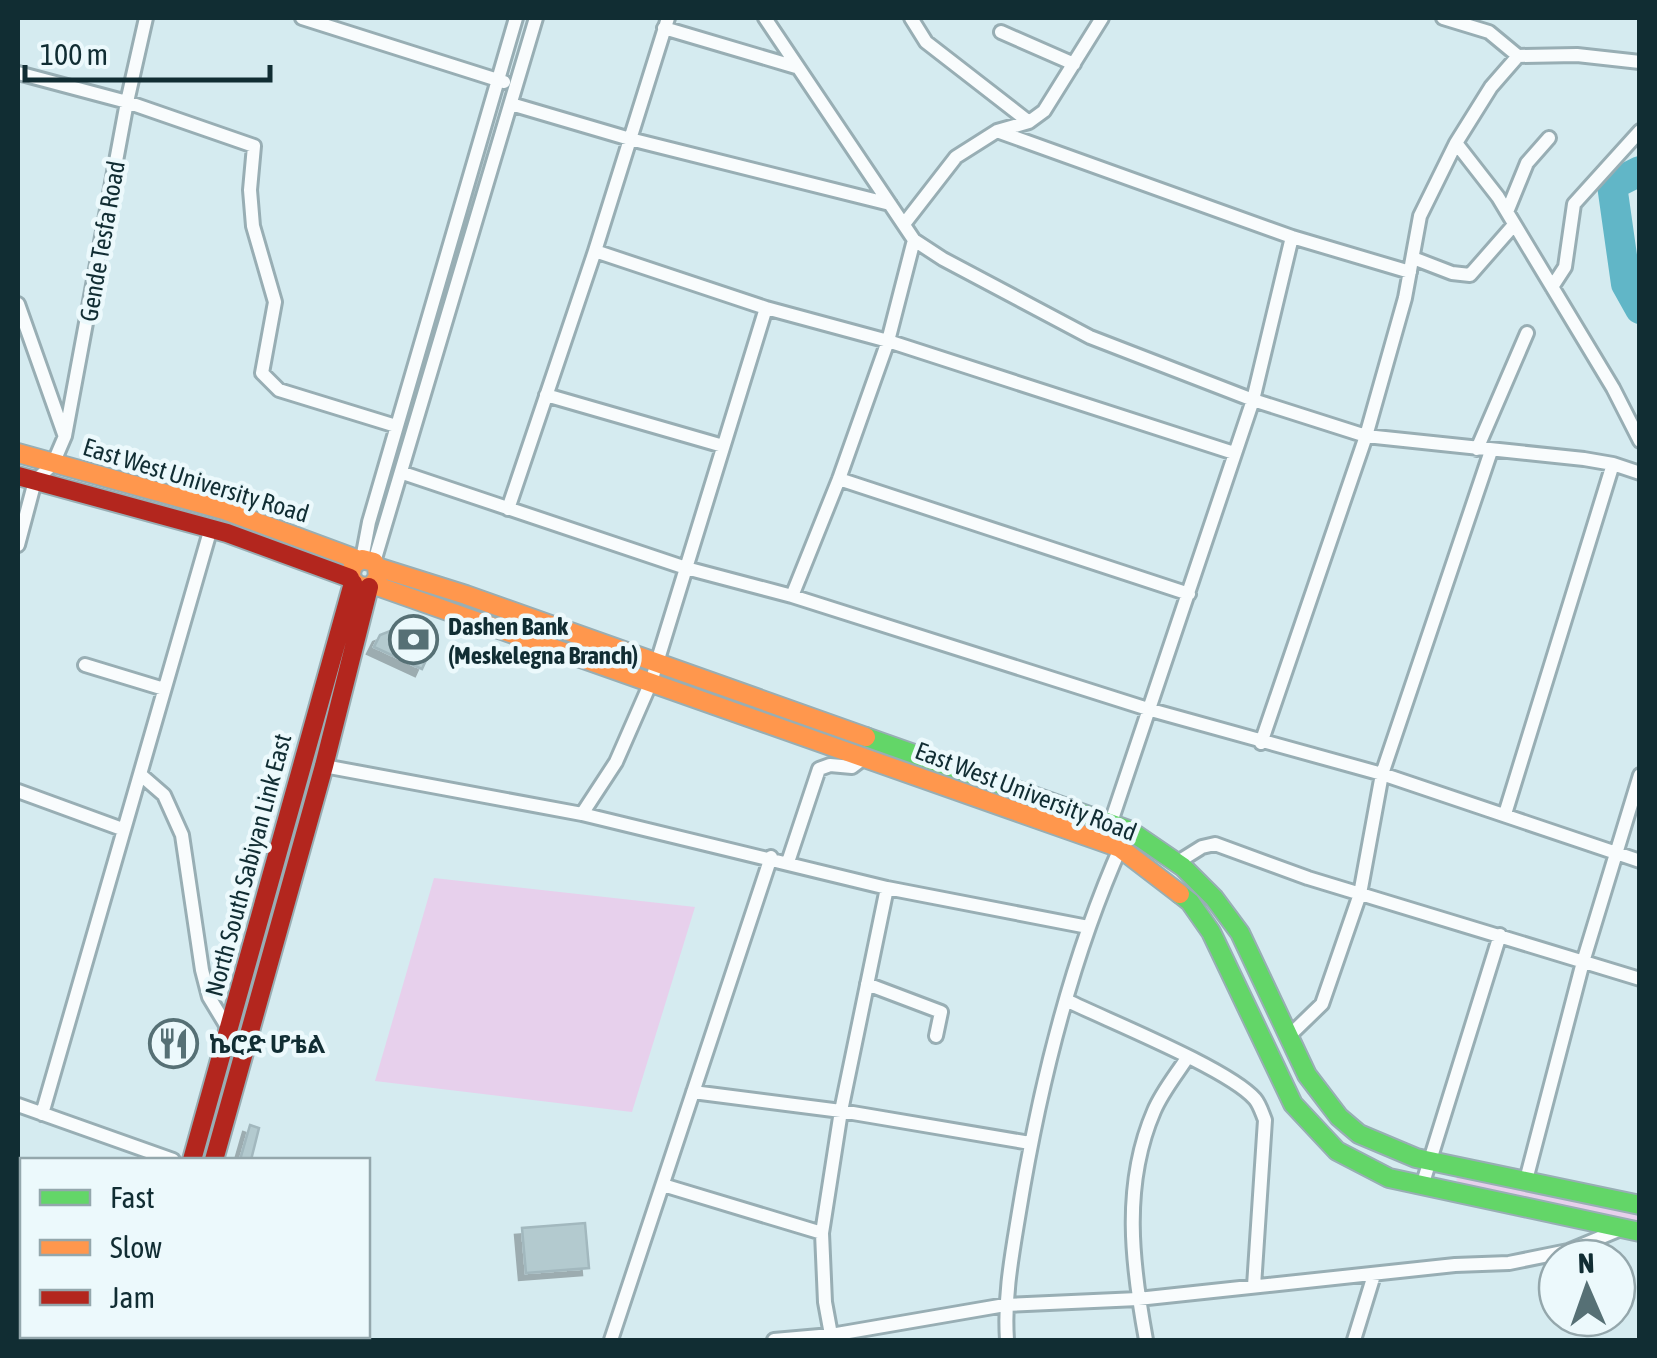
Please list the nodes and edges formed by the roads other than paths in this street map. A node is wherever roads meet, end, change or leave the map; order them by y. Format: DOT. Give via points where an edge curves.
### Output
graph roads {
  1 [pos="146,18"];
  2 [pos="302,18"];
  3 [pos="516,18"];
  4 [pos="536,18"];
  5 [pos="766,18"];
  6 [pos="911,18"];
  7 [pos="1102,18"];
  8 [pos="1443,18"];
  9 [pos="666,23"];
  10 [pos="1001,32"];
  11 [pos="1518,56"];
  12 [pos="1640,62"];
  13 [pos="1074,64"];
  14 [pos="796,67"];
  15 [pos="18,73"];
  16 [pos="499,80"];
  17 [pos="516,86"];
  18 [pos="127,102"];
  19 [pos="512,104"];
  20 [pos="1029,122"];
  21 [pos="997,132"];
  22 [pos="1640,132"];
  23 [pos="1548,138"];
  24 [pos="630,139"];
  25 [pos="1456,143"];
  26 [pos="890,204"];
  27 [pos="1506,212"];
  28 [pos="904,224"];
  29 [pos="1513,226"];
  30 [pos="1292,237"];
  31 [pos="914,240"];
  32 [pos="595,251"];
  33 [pos="1411,265"];
  34 [pos="1552,287"];
  35 [pos="18,304"];
  36 [pos="766,308"];
  37 [pos="1528,333"];
  38 [pos="888,341"];
  39 [pos="546,394"];
  40 [pos="1253,400"];
  41 [pos="396,426"];
  42 [pos="65,436"];
  43 [pos="1366,436"];
  44 [pos="1640,441"];
  45 [pos="724,446"];
  46 [pos="1484,450"];
  47 [pos="18,453"];
  48 [pos="1234,453"];
  49 [pos="54,464"];
  50 [pos="1613,464"];
  51 [pos="403,473"];
  52 [pos="1640,474"];
  53 [pos="26,479"];
  54 [pos="840,479"];
  55 [pos="508,510"];
  56 [pos="210,528"];
  57 [pos="18,544"];
  58 [pos="686,568"];
  59 [pos="365,573"];
  60 [pos="1189,594"];
  61 [pos="792,596"];
  62 [pos="658,662"];
  63 [pos="85,665"];
  64 [pos="651,682"];
  65 [pos="164,689"];
  66 [pos="1150,710"];
  67 [pos="1261,742"];
  68 [pos="864,758"];
  69 [pos="324,766"];
  70 [pos="1382,774"];
  71 [pos="141,775"];
  72 [pos="1640,775"];
  73 [pos="18,791"];
  74 [pos="582,814"];
  75 [pos="1505,814"];
  76 [pos="1120,826"];
  77 [pos="122,829"];
  78 [pos="1120,848"];
  79 [pos="1615,855"];
  80 [pos="770,857"];
  81 [pos="1640,861"];
  82 [pos="788,862"];
  83 [pos="1178,862"];
  84 [pos="888,888"];
  85 [pos="1360,894"];
  86 [pos="1088,927"];
  87 [pos="1500,935"];
  88 [pos="1583,962"];
  89 [pos="1640,979"];
  90 [pos="867,984"];
  91 [pos="1068,1002"];
  92 [pos="230,1031"];
  93 [pos="936,1036"];
  94 [pos="1290,1036"];
  95 [pos="1188,1058"];
  96 [pos="694,1092"];
  97 [pos="210,1101"];
  98 [pos="18,1105"];
  99 [pos="230,1107"];
  100 [pos="841,1111"];
  101 [pos="42,1114"];
  102 [pos="1030,1142"];
  103 [pos="167,1158"];
  104 [pos="193,1158"];
  105 [pos="215,1158"];
  106 [pos="1429,1161"];
  107 [pos="1526,1180"];
  108 [pos="662,1185"];
  109 [pos="1422,1186"];
  110 [pos="1638,1202"];
  111 [pos="1631,1230"];
  112 [pos="822,1232"];
  113 [pos="1374,1275"];
  114 [pos="1254,1286"];
  115 [pos="1138,1299"];
  116 [pos="1004,1305"];
  117 [pos="832,1338"];
  118 [pos="611,1340"];
  119 [pos="774,1340"];
  120 [pos="1007,1340"];
  121 [pos="1146,1340"];
  122 [pos="1354,1340"];
  1 -- 18 [label="street, Gende Tesfa Road"];
  2 -- 16 [label="street"];
  3 -- 16 [label="street, North South Sabiyan Link East"];
  4 -- 17 [label="street, North South Sabiyan Link East"];
  5 -- 14 [label="street"];
  6 -- 20 [label="street" via="926,42"];
  7 -- 13 [label="street"];
  8 -- 11 [label="street" via="1489,32"];
  9 -- 14 [label="street"];
  9 -- 24 [label="street"];
  10 -- 13 [label="street"];
  11 -- 12 [label="street"];
  11 -- 25 [label="street"];
  13 -- 20 [label="street" via="1044,111"];
  14 -- 26 [label="street"];
  15 -- 18 [label="street"];
  16 -- 17 [label="street"];
  16 -- 41 [label="street, North South Sabiyan Link East"];
  17 -- 19 [label="street, North South Sabiyan Link East"];
  18 -- 41 [label="street" via="254,146 253,226 275,302 262,362 266,379 279,390"];
  18 -- 42 [label="street, Gende Tesfa Road"];
  19 -- 24 [label="street"];
  19 -- 51 [label="street, North South Sabiyan Link East"];
  20 -- 21 [label="street"];
  21 -- 28 [label="street" via="956,157"];
  21 -- 30 [label="street"];
  22 -- 34 [label="street" via="1574,204 1565,266"];
  23 -- 27 [label="street" via="1528,163"];
  24 -- 26 [label="street"];
  24 -- 32 [label="street"];
  25 -- 27 [label="street"];
  25 -- 33 [label="street" via="1420,216"];
  26 -- 28 [label="street"];
  27 -- 29 [label="street"];
  28 -- 31 [label="street"];
  29 -- 33 [label="street" via="1470,275"];
  29 -- 34 [label="street"];
  30 -- 33 [label="street"];
  30 -- 40 [label="street"];
  31 -- 38 [label="street"];
  31 -- 40 [label="street" via="1090,337"];
  32 -- 36 [label="street"];
  32 -- 39 [label="street"];
  33 -- 43 [label="street"];
  34 -- 44 [label="street"];
  35 -- 42 [label="street"];
  36 -- 38 [label="street"];
  36 -- 45 [label="street"];
  37 -- 46 [label="street"];
  38 -- 48 [label="street"];
  38 -- 54 [label="street"];
  39 -- 45 [label="street"];
  39 -- 55 [label="street"];
  40 -- 43 [label="street"];
  40 -- 48 [label="street"];
  41 -- 59 [label="street, North South Sabiyan Link East" via="368,522"];
  42 -- 49 [label="street, Gende Tesfa Road"];
  43 -- 46 [label="street"];
  43 -- 67 [label="street"];
  45 -- 58 [label="street"];
  46 -- 50 [label="street"];
  46 -- 70 [label="street"];
  47 -- 49 [label="main road, East West University Road"];
  48 -- 60 [label="street"];
  49 -- 53 [label="street"];
  49 -- 59 [label="main road, East West University Road" via="224,510"];
  50 -- 52 [label="street"];
  50 -- 75 [label="street"];
  51 -- 55 [label="street"];
  51 -- 59 [label="street, North South Sabiyan Link East"];
  53 -- 56 [label="main road, East West University Road"];
  53 -- 57 [label="street"];
  54 -- 60 [label="street"];
  54 -- 61 [label="street"];
  55 -- 58 [label="street"];
  56 -- 59 [label="main road, East West University Road"];
  56 -- 65 [label="street"];
  58 -- 61 [label="street"];
  58 -- 62 [label="street"];
  59 -- 62 [label="main road, East West University Road" via="466,595"];
  59 -- 64 [label="main road, East West University Road"];
  59 -- 69 [label="main road, North South Sabiyan Link East"];
  59 -- 92 [label="main road, North South Sabiyan Link East" via="317,704"];
  60 -- 66 [label="street"];
  61 -- 66 [label="street"];
  62 -- 64 [label="street"];
  62 -- 76 [label="main road, East West University Road"];
  63 -- 65 [label="street"];
  64 -- 68 [label="main road, East West University Road"];
  64 -- 74 [label="street" via="616,762"];
  65 -- 71 [label="street"];
  66 -- 67 [label="street"];
  66 -- 76 [label="street"];
  67 -- 70 [label="street"];
  68 -- 78 [label="main road, East West University Road"];
  68 -- 82 [label="street" via="852,767 819,769"];
  69 -- 74 [label="street"];
  69 -- 99 [label="main road, North South Sabiyan Link East"];
  70 -- 75 [label="street"];
  70 -- 85 [label="street"];
  71 -- 77 [label="street"];
  71 -- 92 [label="street" via="164,795 182,835 202,970 209,998"];
  72 -- 79 [label="street"];
  73 -- 77 [label="street"];
  74 -- 80 [label="street"];
  75 -- 79 [label="street"];
  76 -- 78 [label="street"];
  76 -- 83 [label="main road, East West University Road"];
  77 -- 101 [label="street"];
  78 -- 86 [label="street"];
  78 -- 109 [label="main road, East West University Road" via="1190,902 1211,932 1292,1104 1315,1130 1356,1163"];
  79 -- 81 [label="street"];
  79 -- 88 [label="street"];
  80 -- 82 [label="street"];
  80 -- 96 [label="street"];
  82 -- 84 [label="street"];
  83 -- 85 [label="street" via="1215,844"];
  83 -- 94 [label="main road, East West University Road" via="1222,906"];
  84 -- 86 [label="street"];
  84 -- 90 [label="street"];
  85 -- 87 [label="street"];
  85 -- 94 [label="street" via="1322,1004"];
  86 -- 91 [label="street"];
  87 -- 88 [label="street"];
  87 -- 106 [label="street"];
  88 -- 89 [label="street"];
  88 -- 107 [label="street"];
  90 -- 93 [label="street" via="941,1012"];
  90 -- 100 [label="street"];
  91 -- 95 [label="street"];
  91 -- 102 [label="street"];
  92 -- 97 [label="main road, North South Sabiyan Link East"];
  94 -- 106 [label="main road, East West University Road" via="1320,1096 1339,1118 1391,1150"];
  95 -- 114 [label="street" via="1256,1099 1265,1120"];
  95 -- 115 [label="street" via="1155,1108 1144,1140 1130,1228"];
  96 -- 100 [label="street"];
  96 -- 108 [label="street"];
  97 -- 99 [label="main road"];
  97 -- 104 [label="main road, North South Sabiyan Link East"];
  98 -- 101 [label="street"];
  99 -- 105 [label="main road, North South Sabiyan Link East"];
  100 -- 102 [label="street"];
  100 -- 112 [label="street"];
  101 -- 103 [label="street"];
  102 -- 116 [label="street"];
  106 -- 107 [label="main road, East West University Road"];
  106 -- 109 [label="street"];
  107 -- 110 [label="main road, East West University Road"];
  108 -- 112 [label="street"];
  108 -- 118 [label="street"];
  109 -- 111 [label="main road, East West University Road"];
  111 -- 113 [label="street" via="1537,1259"];
  112 -- 117 [label="street"];
  113 -- 114 [label="street"];
  113 -- 122 [label="street"];
  114 -- 115 [label="street"];
  115 -- 116 [label="street"];
  115 -- 121 [label="street"];
  116 -- 117 [label="street"];
  116 -- 120 [label="street"];
  117 -- 119 [label="street"];
}
